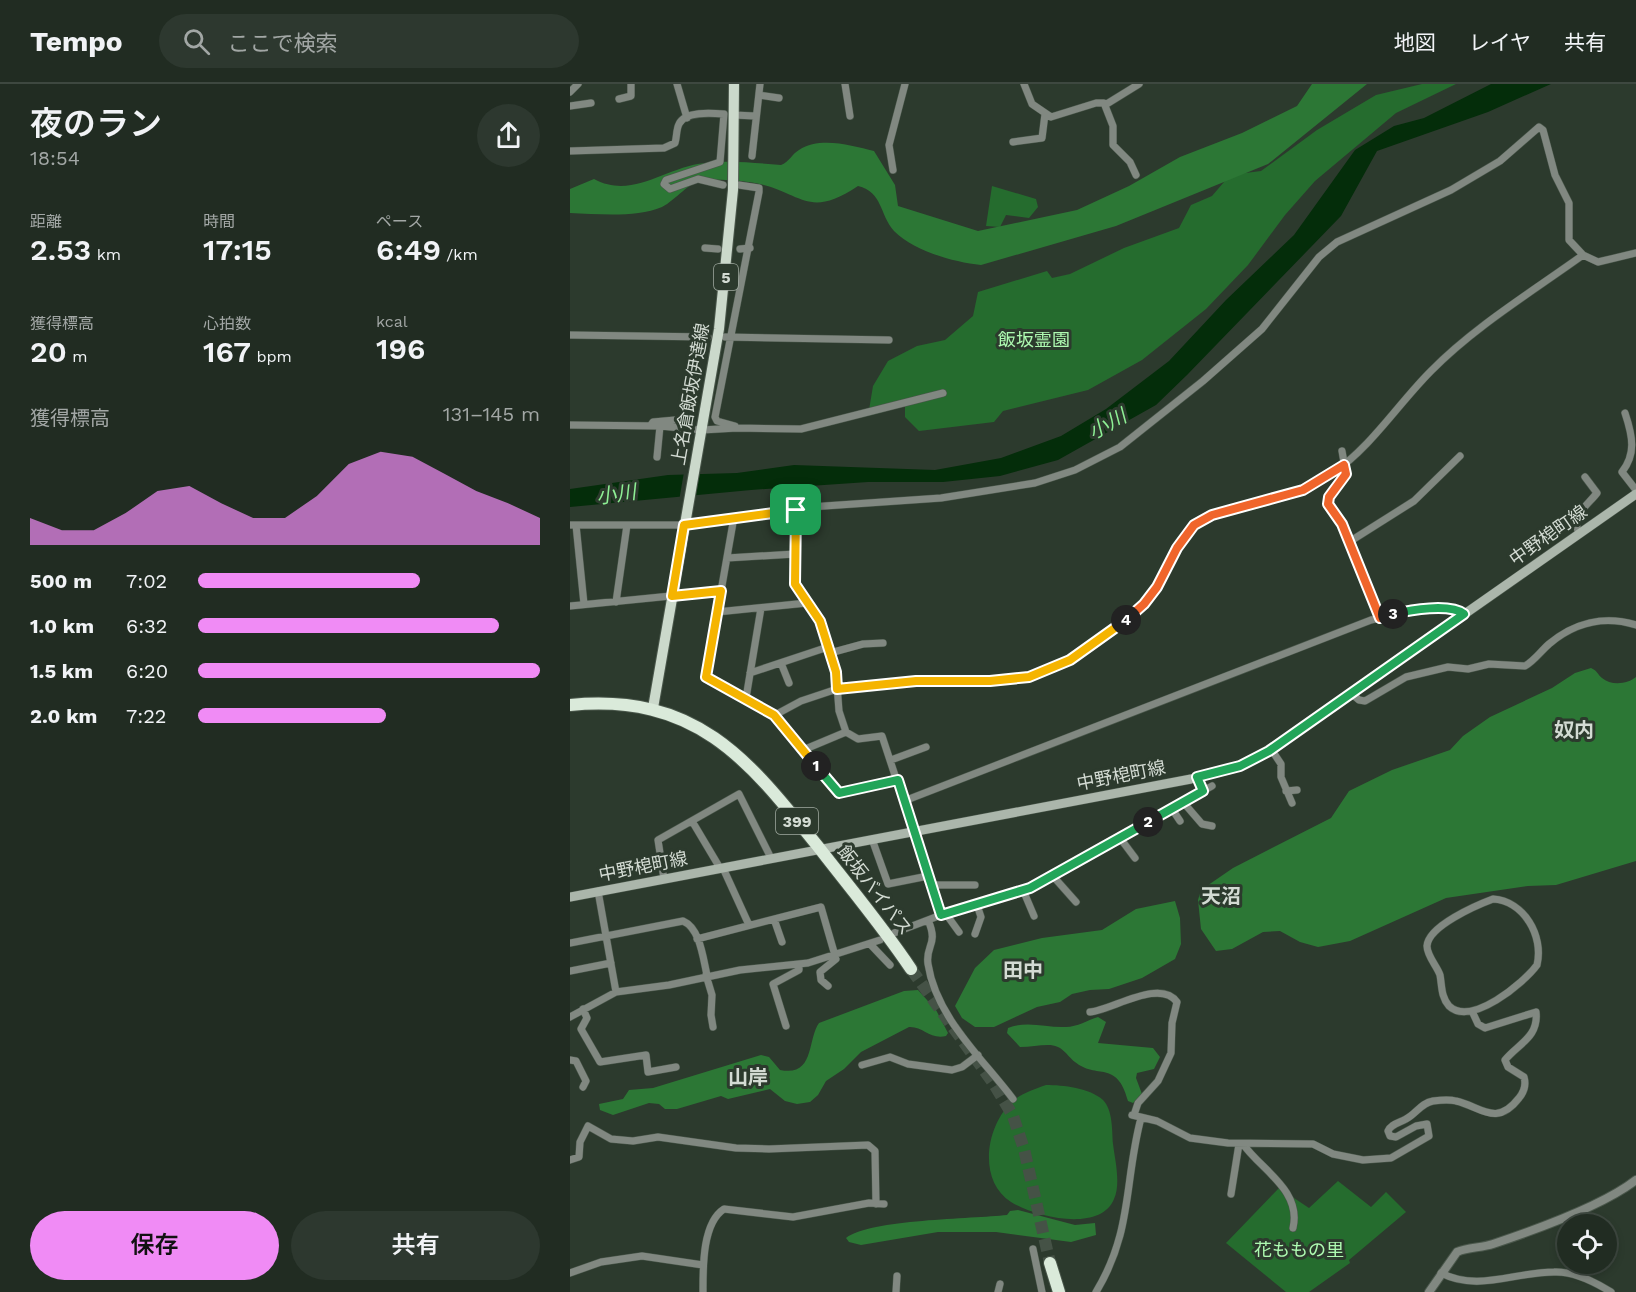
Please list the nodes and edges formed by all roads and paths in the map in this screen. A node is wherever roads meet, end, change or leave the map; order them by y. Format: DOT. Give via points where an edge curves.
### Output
graph roads {
  1 [pos="578,84"];
  2 [pos="631,84"];
  3 [pos="677,84"];
  4 [pos="734,84"];
  5 [pos="760,84"];
  6 [pos="845,84"];
  7 [pos="905,84"];
  8 [pos="1024,84"];
  9 [pos="1139,84"];
  10 [pos="570,92"];
  11 [pos="759,95"];
  12 [pos="779,98"];
  13 [pos="619,99"];
  14 [pos="591,103"];
  15 [pos="1105,105"];
  16 [pos="570,106"];
  17 [pos="1045,114"];
  18 [pos="734,115"];
  19 [pos="754,116"];
  20 [pos="850,116"];
  21 [pos="687,118"];
  22 [pos="1013,142"];
  23 [pos="570,151"];
  24 [pos="752,156"];
  25 [pos="893,170"];
  26 [pos="1136,175"];
  27 [pos="723,184"];
  28 [pos="739,185"];
  29 [pos="705,248"];
  30 [pos="750,248"];
  31 [pos="718,249"];
  32 [pos="740,249"];
  33 [pos="1636,253"];
  34 [pos="1583,255"];
  35 [pos="570,334"];
  36 [pos="728,337"];
  37 [pos="889,340"];
  38 [pos="943,393"];
  39 [pos="1625,413"];
  40 [pos="570,425"];
  41 [pos="651,426"];
  42 [pos="660,426"];
  43 [pos="737,428"];
  44 [pos="702,430"];
  45 [pos="1342,451"];
  46 [pos="1460,456"];
  47 [pos="657,457"];
  48 [pos="1344,465"];
  49 [pos="1585,477"];
  50 [pos="1636,495"];
  51 [pos="796,510"];
  52 [pos="734,517"];
  53 [pos="685,522"];
  54 [pos="573,525"];
  55 [pos="627,525"];
  56 [pos="1579,533"];
  57 [pos="1349,542"];
  58 [pos="795,554"];
  59 [pos="726,558"];
  60 [pos="721,591"];
  61 [pos="672,596"];
  62 [pos="616,602"];
  63 [pos="807,603"];
  64 [pos="584,604"];
  65 [pos="570,606"];
  66 [pos="761,608"];
  67 [pos="717,612"];
  68 [pos="1464,614"];
  69 [pos="1380,618"];
  70 [pos="1636,625"];
  71 [pos="883,643"];
  72 [pos="829,650"];
  73 [pos="781,663"];
  74 [pos="750,673"];
  75 [pos="789,683"];
  76 [pos="837,689"];
  77 [pos="1351,693"];
  78 [pos="746,698"];
  79 [pos="570,705"];
  80 [pos="653,708"];
  81 [pos="774,715"];
  82 [pos="846,732"];
  83 [pos="926,747"];
  84 [pos="1271,749"];
  85 [pos="803,750"];
  86 [pos="891,760"];
  87 [pos="1197,777"];
  88 [pos="898,780"];
  89 [pos="1212,786"];
  90 [pos="1297,790"];
  91 [pos="1203,791"];
  92 [pos="1286,791"];
  93 [pos="904,801"];
  94 [pos="1183,802"];
  95 [pos="1292,803"];
  96 [pos="1172,809"];
  97 [pos="692,821"];
  98 [pos="1180,821"];
  99 [pos="1212,826"];
  100 [pos="914,831"];
  101 [pos="1120,838"];
  102 [pos="872,839"];
  103 [pos="820,849"];
  104 [pos="771,858"];
  105 [pos="1135,858"];
  106 [pos="721,868"];
  107 [pos="1052,875"];
  108 [pos="928,876"];
  109 [pos="664,879"];
  110 [pos="931,885"];
  111 [pos="975,885"];
  112 [pos="1023,890"];
  113 [pos="598,891"];
  114 [pos="570,897"];
  115 [pos="1076,902"];
  116 [pos="977,905"];
  117 [pos="943,914"];
  118 [pos="1034,916"];
  119 [pos="774,919"];
  120 [pos="928,920"];
  121 [pos="749,925"];
  122 [pos="959,932"];
  123 [pos="894,933"];
  124 [pos="975,934"];
  125 [pos="606,936"];
  126 [pos="697,939"];
  127 [pos="880,940"];
  128 [pos="782,942"];
  129 [pos="570,943"];
  130 [pos="870,944"];
  131 [pos="836,955"];
  132 [pos="611,963"];
  133 [pos="799,964"];
  134 [pos="890,965"];
  135 [pos="911,969"];
  136 [pos="570,971"];
  137 [pos="706,975"];
  138 [pos="828,986"];
  139 [pos="616,992"];
  140 [pos="583,1010"];
  141 [pos="1472,1011"];
  142 [pos="1090,1012"];
  143 [pos="570,1017"];
  144 [pos="786,1026"];
  145 [pos="713,1027"];
  146 [pos="978,1055"];
  147 [pos="570,1060"];
  148 [pos="862,1065"];
  149 [pos="676,1067"];
  150 [pos="583,1087"];
  151 [pos="1014,1099"];
  152 [pos="1136,1116"];
  153 [pos="1241,1144"];
  154 [pos="570,1160"];
  155 [pos="1636,1180"];
  156 [pos="1231,1194"];
  157 [pos="1293,1228"];
  158 [pos="1033,1249"];
  159 [pos="1050,1263"];
  160 [pos="703,1265"];
  161 [pos="1441,1273"];
  162 [pos="570,1274"];
  163 [pos="897,1276"];
  164 [pos="1000,1284"];
  165 [pos="703,1292"];
  166 [pos="896,1292"];
  167 [pos="998,1292"];
  168 [pos="1042,1292"];
  169 [pos="1059,1292"];
  170 [pos="1096,1292"];
  171 [pos="1429,1292"];
  172 [pos="1611,1292"];
  1 -- 10 [label="street"];
  2 -- 13 [label="street" via="631,96"];
  3 -- 21 [label="street"];
  4 -- 18 [label="main road, 上名倉飯坂伊達線 / 5"];
  5 -- 11 [label="street"];
  6 -- 20 [label="street"];
  7 -- 25 [label="street" via="889,145"];
  8 -- 17 [label="street" via="1032,104"];
  9 -- 15 [label="street"];
  11 -- 12 [label="street"];
  11 -- 19 [label="street"];
  14 -- 16 [label="street"];
  15 -- 17 [label="street" via="1096,103 1056,117"];
  15 -- 26 [label="street" via="1113,126 1113,145 1130,162"];
  17 -- 22 [label="street" via="1042,138"];
  18 -- 19 [label="street"];
  18 -- 44 [label="main road, 上名倉飯坂伊達線 / 5" via="726,278"];
  19 -- 24 [label="street"];
  21 -- 23 [label="street" via="679,123 676,141 671,146"];
  21 -- 27 [label="street" via="696,114 724,114 720,162 666,180 665,186 670,189 698,179"];
  28 -- 30 [label="street" via="759,188"];
  29 -- 31 [label="street"];
  30 -- 32 [label="street"];
  30 -- 36 [label="street"];
  33 -- 34 [label="street" via="1603,262"];
  34 -- 48 [label="street" via="1452,352"];
  34 -- 51 [label="street" via="1568,238 1568,199 1555,175 1543,130 1536,128 1500,161 1450,190 1337,242 1320,257 1262,329 1163,415 1099,459 1056,478 999,490"];
  35 -- 41 [label="street" via="704,336 686,418 653,422"];
  36 -- 37 [label="street"];
  36 -- 43 [label="street" via="715,417"];
  38 -- 43 [label="street" via="806,429"];
  39 -- 50 [label="street" via="1635,443 1635,458 1623,472"];
  40 -- 41 [label="street"];
  41 -- 42 [label="street"];
  42 -- 44 [label="street"];
  42 -- 47 [label="street"];
  43 -- 44 [label="street"];
  44 -- 53 [label="main road, 上名倉飯坂伊達線 / 5"];
  45 -- 48 [label="street"];
  46 -- 57 [label="street" via="1414,501"];
  48 -- 57 [label="street" via="1346,474 1328,501"];
  48 -- 76 [label="street" via="1303,490 1212,515 1194,525 1144,604 1084,651 1053,669 1011,680 916,681"];
  49 -- 56 [label="street" via="1597,492 1576,519"];
  50 -- 56 [label="main road, 中野梍町線"];
  51 -- 52 [label="street"];
  51 -- 58 [label="street"];
  52 -- 53 [label="street"];
  52 -- 59 [label="street"];
  53 -- 55 [label="street"];
  53 -- 61 [label="main road, 上名倉飯坂伊達線 / 5"];
  54 -- 55 [label="street"];
  54 -- 64 [label="street"];
  55 -- 62 [label="street"];
  56 -- 68 [label="main road, 中野梍町線"];
  57 -- 69 [label="street"];
  58 -- 59 [label="street"];
  58 -- 63 [label="street" via="795,584"];
  59 -- 60 [label="street"];
  60 -- 61 [label="street"];
  60 -- 67 [label="street"];
  61 -- 62 [label="street"];
  61 -- 80 [label="main road, 上名倉飯坂伊達線 / 5"];
  62 -- 64 [label="street"];
  63 -- 66 [label="street"];
  63 -- 72 [label="street" via="820,621"];
  64 -- 65 [label="street"];
  66 -- 67 [label="street"];
  66 -- 74 [label="street"];
  67 -- 78 [label="street" via="706,677"];
  68 -- 69 [label="street" via="1455,609 1413,610"];
  68 -- 77 [label="main road, 中野梍町線"];
  69 -- 93 [label="street"];
  70 -- 77 [label="street" via="1595,621 1575,627 1525,666 1448,667 1406,677 1365,701"];
  71 -- 72 [label="street"];
  72 -- 73 [label="street"];
  72 -- 76 [label="street"];
  73 -- 74 [label="street"];
  73 -- 75 [label="street"];
  74 -- 78 [label="street"];
  76 -- 81 [label="street"];
  76 -- 82 [label="street" via="838,711"];
  77 -- 84 [label="main road, 中野梍町線"];
  78 -- 81 [label="street"];
  79 -- 80 [label="highway, 飯坂バイパス / 399"];
  80 -- 103 [label="highway, 飯坂バイパス / 399" via="701,729 736,754"];
  81 -- 85 [label="street"];
  82 -- 85 [label="street"];
  82 -- 86 [label="street" via="866,740 882,736"];
  83 -- 86 [label="street"];
  84 -- 87 [label="main road, 中野梍町線" via="1240,766"];
  84 -- 92 [label="street" via="1281,764"];
  85 -- 88 [label="street" via="839,793"];
  86 -- 88 [label="street"];
  87 -- 91 [label="street"];
  87 -- 100 [label="main road, 中野梍町線"];
  88 -- 93 [label="street"];
  89 -- 91 [label="street"];
  90 -- 92 [label="street"];
  91 -- 94 [label="street"];
  92 -- 95 [label="street"];
  93 -- 100 [label="street"];
  94 -- 96 [label="street"];
  94 -- 99 [label="street" via="1202,824"];
  96 -- 98 [label="street"];
  96 -- 101 [label="street"];
  97 -- 104 [label="street" via="739,794"];
  97 -- 106 [label="street"];
  97 -- 109 [label="street" via="658,840"];
  100 -- 102 [label="main road, 中野梍町線"];
  100 -- 108 [label="street"];
  101 -- 105 [label="street"];
  101 -- 107 [label="street"];
  102 -- 103 [label="main road, 中野梍町線"];
  102 -- 108 [label="street" via="888,884"];
  103 -- 104 [label="main road, 中野梍町線"];
  103 -- 135 [label="highway, 飯坂バイパス / 399" via="889,935"];
  104 -- 106 [label="main road, 中野梍町線"];
  106 -- 109 [label="main road, 中野梍町線"];
  106 -- 121 [label="street"];
  107 -- 112 [label="street"];
  107 -- 115 [label="street"];
  108 -- 110 [label="street"];
  109 -- 113 [label="main road, 中野梍町線"];
  110 -- 111 [label="street"];
  110 -- 117 [label="street"];
  112 -- 116 [label="street"];
  112 -- 118 [label="street"];
  113 -- 114 [label="main road, 中野梍町線"];
  113 -- 125 [label="street"];
  116 -- 117 [label="street"];
  116 -- 124 [label="street" via="981,919"];
  117 -- 120 [label="street"];
  117 -- 122 [label="street"];
  119 -- 121 [label="street"];
  119 -- 128 [label="street"];
  119 -- 131 [label="street" via="821,907"];
  120 -- 123 [label="street"];
  120 -- 146 [label="street" via="934,939 927,963 943,1009"];
  121 -- 126 [label="street"];
  125 -- 126 [label="street" via="682,921 691,925"];
  125 -- 129 [label="street"];
  125 -- 132 [label="street"];
  126 -- 137 [label="street"];
  127 -- 130 [label="street"];
  130 -- 131 [label="street"];
  130 -- 134 [label="street"];
  131 -- 133 [label="street"];
  131 -- 138 [label="street" via="836,961 819,975"];
  132 -- 136 [label="street"];
  132 -- 139 [label="street"];
  133 -- 137 [label="street"];
  133 -- 144 [label="street" via="799,970 773,984"];
  137 -- 139 [label="street"];
  137 -- 145 [label="street" via="712,995"];
  139 -- 140 [label="street"];
  140 -- 143 [label="street"];
  140 -- 149 [label="street" via="587,1018 581,1029 600,1062 646,1055 648,1072"];
  141 -- 141 [label="street" via="1454,1009 1446,1002 1427,943 1448,921 1488,901 1500,900 1531,923 1539,961 1502,998"];
  141 -- 153 [label="street" via="1478,1024 1485,1028 1537,1014 1530,1037 1505,1060 1526,1080 1519,1098 1507,1109 1482,1113 1455,1100 1425,1103 1388,1131 1396,1137 1427,1124 1428,1136 1391,1158 1346,1157 1313,1144"];
  142 -- 152 [label="street" via="1149,994 1177,1002 1171,1053 1158,1081 1141,1099"];
  146 -- 148 [label="street" via="952,1070 908,1064 890,1057"];
  146 -- 151 [label="street"];
  147 -- 150 [label="street" via="576,1061 583,1071"];
  152 -- 153 [label="street" via="1157,1121 1190,1138"];
  152 -- 170 [label="street" via="1124,1227 1113,1263"];
  153 -- 156 [label="street"];
  153 -- 157 [label="street" via="1282,1186 1292,1209"];
  154 -- 160 [label="street" via="579,1157 580,1142 588,1126 611,1139 633,1141 658,1137 769,1149 868,1145 875,1151 880,1204 793,1217 724,1209 712,1224"];
  155 -- 161 [label="street" via="1610,1197 1514,1236 1456,1252"];
  158 -- 168 [label="street"];
  159 -- 169 [label="highway"];
  160 -- 162 [label="street" via="642,1256 601,1262"];
  160 -- 165 [label="street"];
  161 -- 171 [label="street"];
  161 -- 172 [label="street" via="1466,1283 1498,1282 1555,1271"];
  163 -- 166 [label="street"];
  164 -- 167 [label="street"];
}
